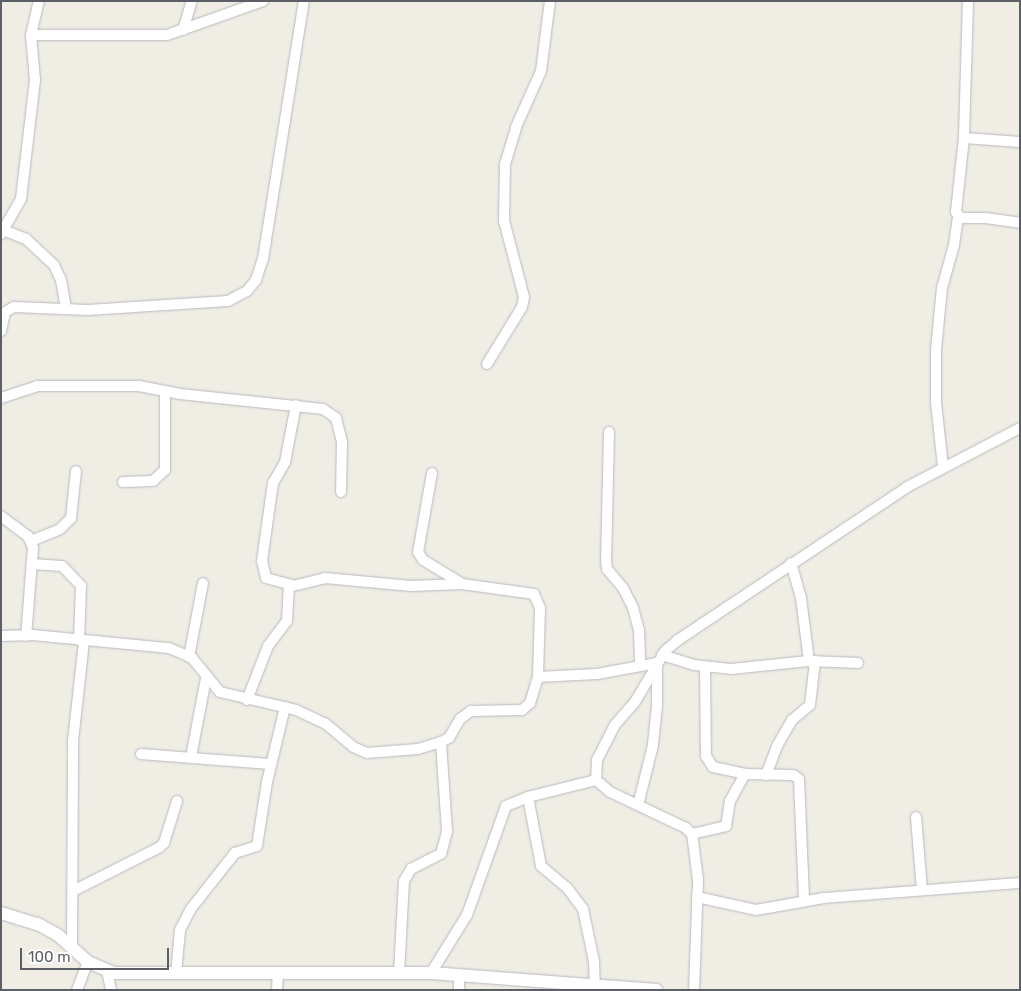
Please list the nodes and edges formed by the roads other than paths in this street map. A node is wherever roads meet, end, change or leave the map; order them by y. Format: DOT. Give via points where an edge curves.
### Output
graph roads {
  1 [pos="40,1"];
  2 [pos="192,1"];
  3 [pos="263,1"];
  4 [pos="304,1"];
  5 [pos="550,1"];
  6 [pos="968,1"];
  7 [pos="183,30"];
  8 [pos="31,35"];
  9 [pos="964,138"];
  10 [pos="1020,142"];
  11 [pos="958,216"];
  12 [pos="1020,223"];
  13 [pos="2,232"];
  14 [pos="66,309"];
  15 [pos="2,325"];
  16 [pos="487,364"];
  17 [pos="165,391"];
  18 [pos="1,398"];
  19 [pos="296,405"];
  20 [pos="1020,428"];
  21 [pos="609,432"];
  22 [pos="943,467"];
  23 [pos="76,471"];
  24 [pos="432,473"];
  25 [pos="123,482"];
  26 [pos="340,492"];
  27 [pos="1,516"];
  28 [pos="31,541"];
  29 [pos="791,563"];
  30 [pos="32,564"];
  31 [pos="203,583"];
  32 [pos="462,584"];
  33 [pos="292,585"];
  34 [pos="1,636"];
  35 [pos="26,636"];
  36 [pos="82,641"];
  37 [pos="189,657"];
  38 [pos="659,659"];
  39 [pos="812,661"];
  40 [pos="858,663"];
  41 [pos="640,666"];
  42 [pos="705,667"];
  43 [pos="206,678"];
  44 [pos="538,678"];
  45 [pos="247,700"];
  46 [pos="285,707"];
  47 [pos="441,742"];
  48 [pos="141,754"];
  49 [pos="191,757"];
  50 [pos="270,764"];
  51 [pos="744,774"];
  52 [pos="766,775"];
  53 [pos="596,780"];
  54 [pos="528,797"];
  55 [pos="176,801"];
  56 [pos="638,805"];
  57 [pos="916,817"];
  58 [pos="692,834"];
  59 [pos="1020,883"];
  60 [pos="922,890"];
  61 [pos="73,891"];
  62 [pos="697,897"];
  63 [pos="804,900"];
  64 [pos="1,914"];
  65 [pos="72,948"];
  66 [pos="88,962"];
  67 [pos="107,970"];
  68 [pos="278,973"];
  69 [pos="399,973"];
  70 [pos="431,973"];
  71 [pos="176,974"];
  72 [pos="459,975"];
  73 [pos="595,985"];
  74 [pos="638,989"];
  75 [pos="77,990"];
  76 [pos="111,990"];
  77 [pos="277,990"];
  78 [pos="459,990"];
  79 [pos="656,990"];
  80 [pos="694,990"];
  1 -- 8 [label="street"];
  2 -- 7 [label="street"];
  3 -- 7 [label="street"];
  4 -- 14 [label="street" via="263,258 256,280 240,297 228,301"];
  5 -- 16 [label="street" via="541,71 516,127 505,164 504,221 524,297 522,307"];
  6 -- 9 [label="street"];
  7 -- 8 [label="street" via="153,36"];
  8 -- 13 [label="street" via="35,80 21,199"];
  9 -- 10 [label="street"];
  9 -- 11 [label="street"];
  11 -- 12 [label="street"];
  11 -- 22 [label="street" via="942,288 936,350 936,403"];
  13 -- 14 [label="street" via="26,239 54,265 61,280"];
  14 -- 15 [label="street" via="14,307 5,312"];
  17 -- 18 [label="street" via="139,386 50,385 27,388"];
  17 -- 19 [label="street"];
  17 -- 25 [label="street" via="165,470 153,481"];
  19 -- 26 [label="street" via="323,409 336,418 343,452"];
  19 -- 33 [label="street" via="285,462 273,483 262,561 266,578"];
  20 -- 22 [label="street"];
  21 -- 41 [label="street" via="606,561 633,608 639,630"];
  22 -- 29 [label="street"];
  23 -- 28 [label="street" via="71,518 60,529"];
  24 -- 32 [label="street" via="418,552 423,560"];
  27 -- 28 [label="street"];
  28 -- 30 [label="street"];
  29 -- 38 [label="street" via="678,640"];
  29 -- 39 [label="street" via="802,598"];
  30 -- 35 [label="street"];
  30 -- 36 [label="street" via="62,566 81,586"];
  31 -- 37 [label="street"];
  32 -- 33 [label="street" via="412,586 329,578"];
  32 -- 44 [label="street" via="530,592 537,597 540,608"];
  33 -- 45 [label="street" via="287,621 268,646"];
  34 -- 35 [label="street"];
  35 -- 36 [label="street"];
  36 -- 37 [label="street" via="160,646"];
  36 -- 61 [label="street" via="73,741"];
  37 -- 43 [label="street"];
  38 -- 41 [label="street"];
  38 -- 42 [label="street"];
  38 -- 53 [label="street" via="635,702 606,739 597,760"];
  38 -- 56 [label="street" via="653,746"];
  39 -- 40 [label="street"];
  39 -- 42 [label="street" via="740,669"];
  39 -- 52 [label="street" via="810,706 792,720 776,746"];
  41 -- 44 [label="street" via="597,674"];
  42 -- 51 [label="street" via="708,761 713,767"];
  43 -- 45 [label="street" via="220,692"];
  43 -- 49 [label="street"];
  44 -- 47 [label="street" via="527,707 471,711 460,719 449,738"];
  45 -- 46 [label="street"];
  46 -- 47 [label="street" via="326,724 353,748 367,753 418,749"];
  46 -- 50 [label="street"];
  47 -- 69 [label="street" via="447,831 441,854 411,869 404,881"];
  48 -- 49 [label="street"];
  49 -- 50 [label="street"];
  50 -- 71 [label="street" via="257,846 235,853 190,910 180,930"];
  51 -- 52 [label="street"];
  51 -- 58 [label="street" via="730,801 726,826"];
  52 -- 63 [label="street" via="793,775 799,779"];
  53 -- 54 [label="street"];
  53 -- 56 [label="street" via="610,792"];
  54 -- 70 [label="street" via="506,806 467,915"];
  54 -- 73 [label="street" via="541,866 568,889 583,908 594,960"];
  55 -- 61 [label="street" via="167,835 160,847"];
  56 -- 58 [label="street"];
  57 -- 60 [label="street"];
  58 -- 62 [label="street"];
  59 -- 60 [label="street"];
  60 -- 63 [label="street"];
  61 -- 65 [label="street"];
  62 -- 63 [label="street" via="756,910"];
  62 -- 80 [label="street"];
  64 -- 65 [label="street" via="38,924"];
  65 -- 66 [label="street"];
  66 -- 67 [label="street"];
  66 -- 75 [label="street"];
  67 -- 71 [label="street" via="134,975"];
  67 -- 76 [label="street"];
  68 -- 69 [label="street"];
  68 -- 71 [label="street"];
  68 -- 77 [label="street"];
  69 -- 70 [label="street"];
  70 -- 72 [label="street"];
  72 -- 73 [label="street"];
  72 -- 78 [label="street"];
  73 -- 74 [label="street"];
  74 -- 79 [label="street"];
}
